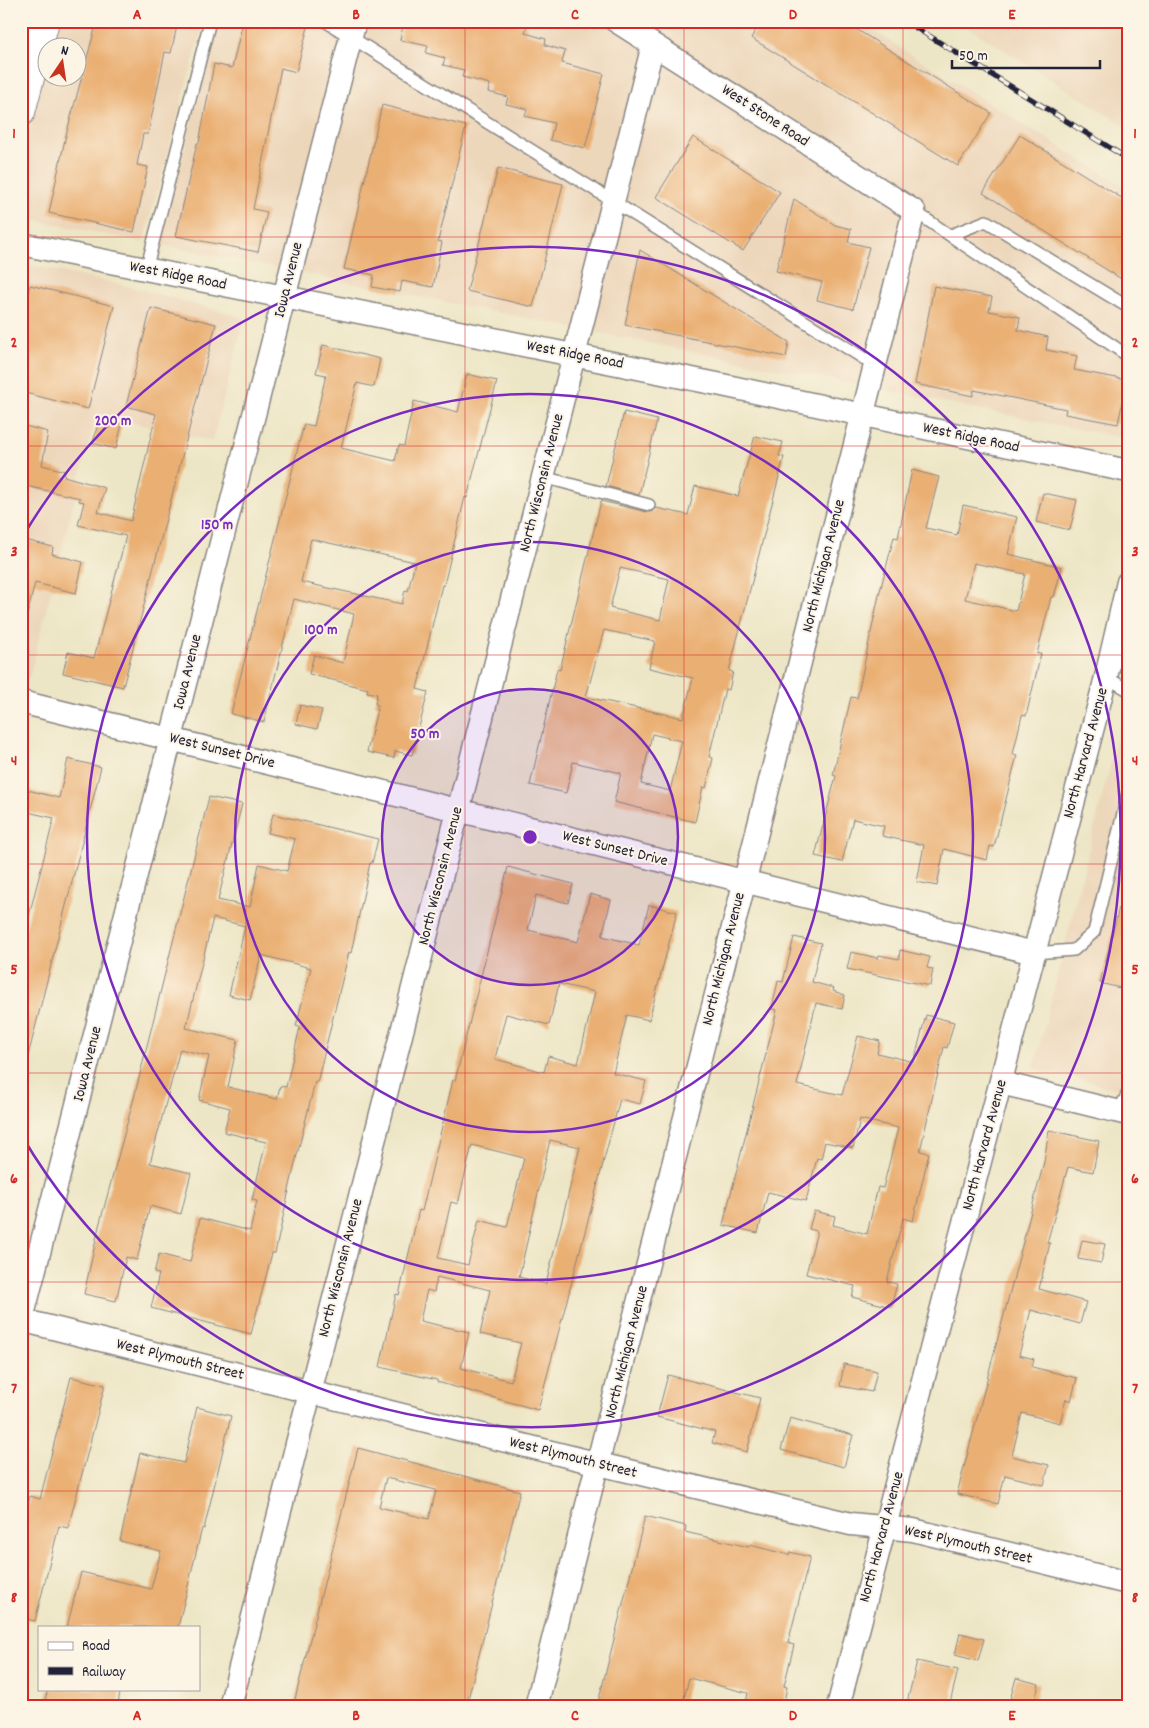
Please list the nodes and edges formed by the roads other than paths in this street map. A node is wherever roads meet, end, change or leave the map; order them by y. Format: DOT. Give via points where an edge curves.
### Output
graph roads {
  1 [pos="45,21"];
  2 [pos="210,21"];
  3 [pos="325,21"];
  4 [pos="616,21"];
  5 [pos="353,29"];
  6 [pos="654,45"];
  7 [pos="21,112"];
  8 [pos="614,202"];
  9 [pos="914,211"];
  10 [pos="951,235"];
  11 [pos="21,244"];
  12 [pos="146,270"];
  13 [pos="285,296"];
  14 [pos="1128,308"];
  15 [pos="574,355"];
  16 [pos="1128,356"];
  17 [pos="876,366"];
  18 [pos="863,414"];
  19 [pos="1128,471"];
  20 [pos="543,477"];
  21 [pos="649,504"];
  22 [pos="1128,582"];
  23 [pos="1106,677"];
  24 [pos="1128,690"];
  25 [pos="21,702"];
  26 [pos="171,738"];
  27 [pos="1128,793"];
  28 [pos="458,810"];
  29 [pos="743,881"];
  30 [pos="1034,953"];
  31 [pos="1001,1083"];
  32 [pos="1125,1106"];
  33 [pos="22,1321"];
  34 [pos="310,1392"];
  35 [pos="598,1464"];
  36 [pos="884,1527"];
  37 [pos="1128,1582"];
  38 [pos="230,1707"];
  39 [pos="536,1707"];
  40 [pos="838,1707"];
  1 -- 7 [label="street"];
  2 -- 12 [label="lane"];
  3 -- 5 [label="lane"];
  4 -- 6 [label="street, West Stone Road"];
  5 -- 8 [label="lane"];
  5 -- 13 [label="street, Iowa Avenue"];
  6 -- 8 [label="street, North Wisconsin Avenue"];
  6 -- 9 [label="street, West Stone Road"];
  8 -- 15 [label="street, North Wisconsin Avenue"];
  8 -- 17 [label="lane"];
  9 -- 10 [label="lane"];
  9 -- 17 [label="street, North Michigan Avenue"];
  10 -- 14 [label="lane" via="986,221"];
  10 -- 16 [label="lane"];
  11 -- 12 [label="street, West Ridge Road"];
  12 -- 13 [label="street, West Ridge Road"];
  13 -- 15 [label="street, West Ridge Road"];
  13 -- 26 [label="street, Iowa Avenue"];
  15 -- 18 [label="street, West Ridge Road"];
  15 -- 20 [label="street, North Wisconsin Avenue"];
  17 -- 18 [label="street, North Michigan Avenue"];
  18 -- 19 [label="street, West Ridge Road"];
  18 -- 29 [label="street, North Michigan Avenue"];
  20 -- 21 [label="lane"];
  20 -- 28 [label="street, North Wisconsin Avenue"];
  22 -- 23 [label="street, North Harvard Avenue"];
  23 -- 24 [label="lane"];
  23 -- 30 [label="street, North Harvard Avenue"];
  25 -- 26 [label="street, West Sunset Drive"];
  26 -- 28 [label="street, West Sunset Drive"];
  26 -- 33 [label="street, Iowa Avenue"];
  27 -- 30 [label="lane" via="1094,932 1074,950"];
  28 -- 29 [label="street, West Sunset Drive"];
  28 -- 34 [label="street, North Wisconsin Avenue"];
  29 -- 30 [label="street, West Sunset Drive"];
  29 -- 35 [label="street, North Michigan Avenue"];
  30 -- 31 [label="street, North Harvard Avenue"];
  31 -- 32 [label="street"];
  31 -- 36 [label="street, North Harvard Avenue"];
  33 -- 34 [label="street, West Plymouth Street"];
  34 -- 35 [label="street, West Plymouth Street"];
  34 -- 38 [label="street, North Wisconsin Avenue"];
  35 -- 36 [label="street, West Plymouth Street" via="851,1524"];
  35 -- 39 [label="street, North Michigan Avenue"];
  36 -- 37 [label="street, West Plymouth Street" via="913,1530"];
  36 -- 40 [label="street, North Harvard Avenue"];
}
